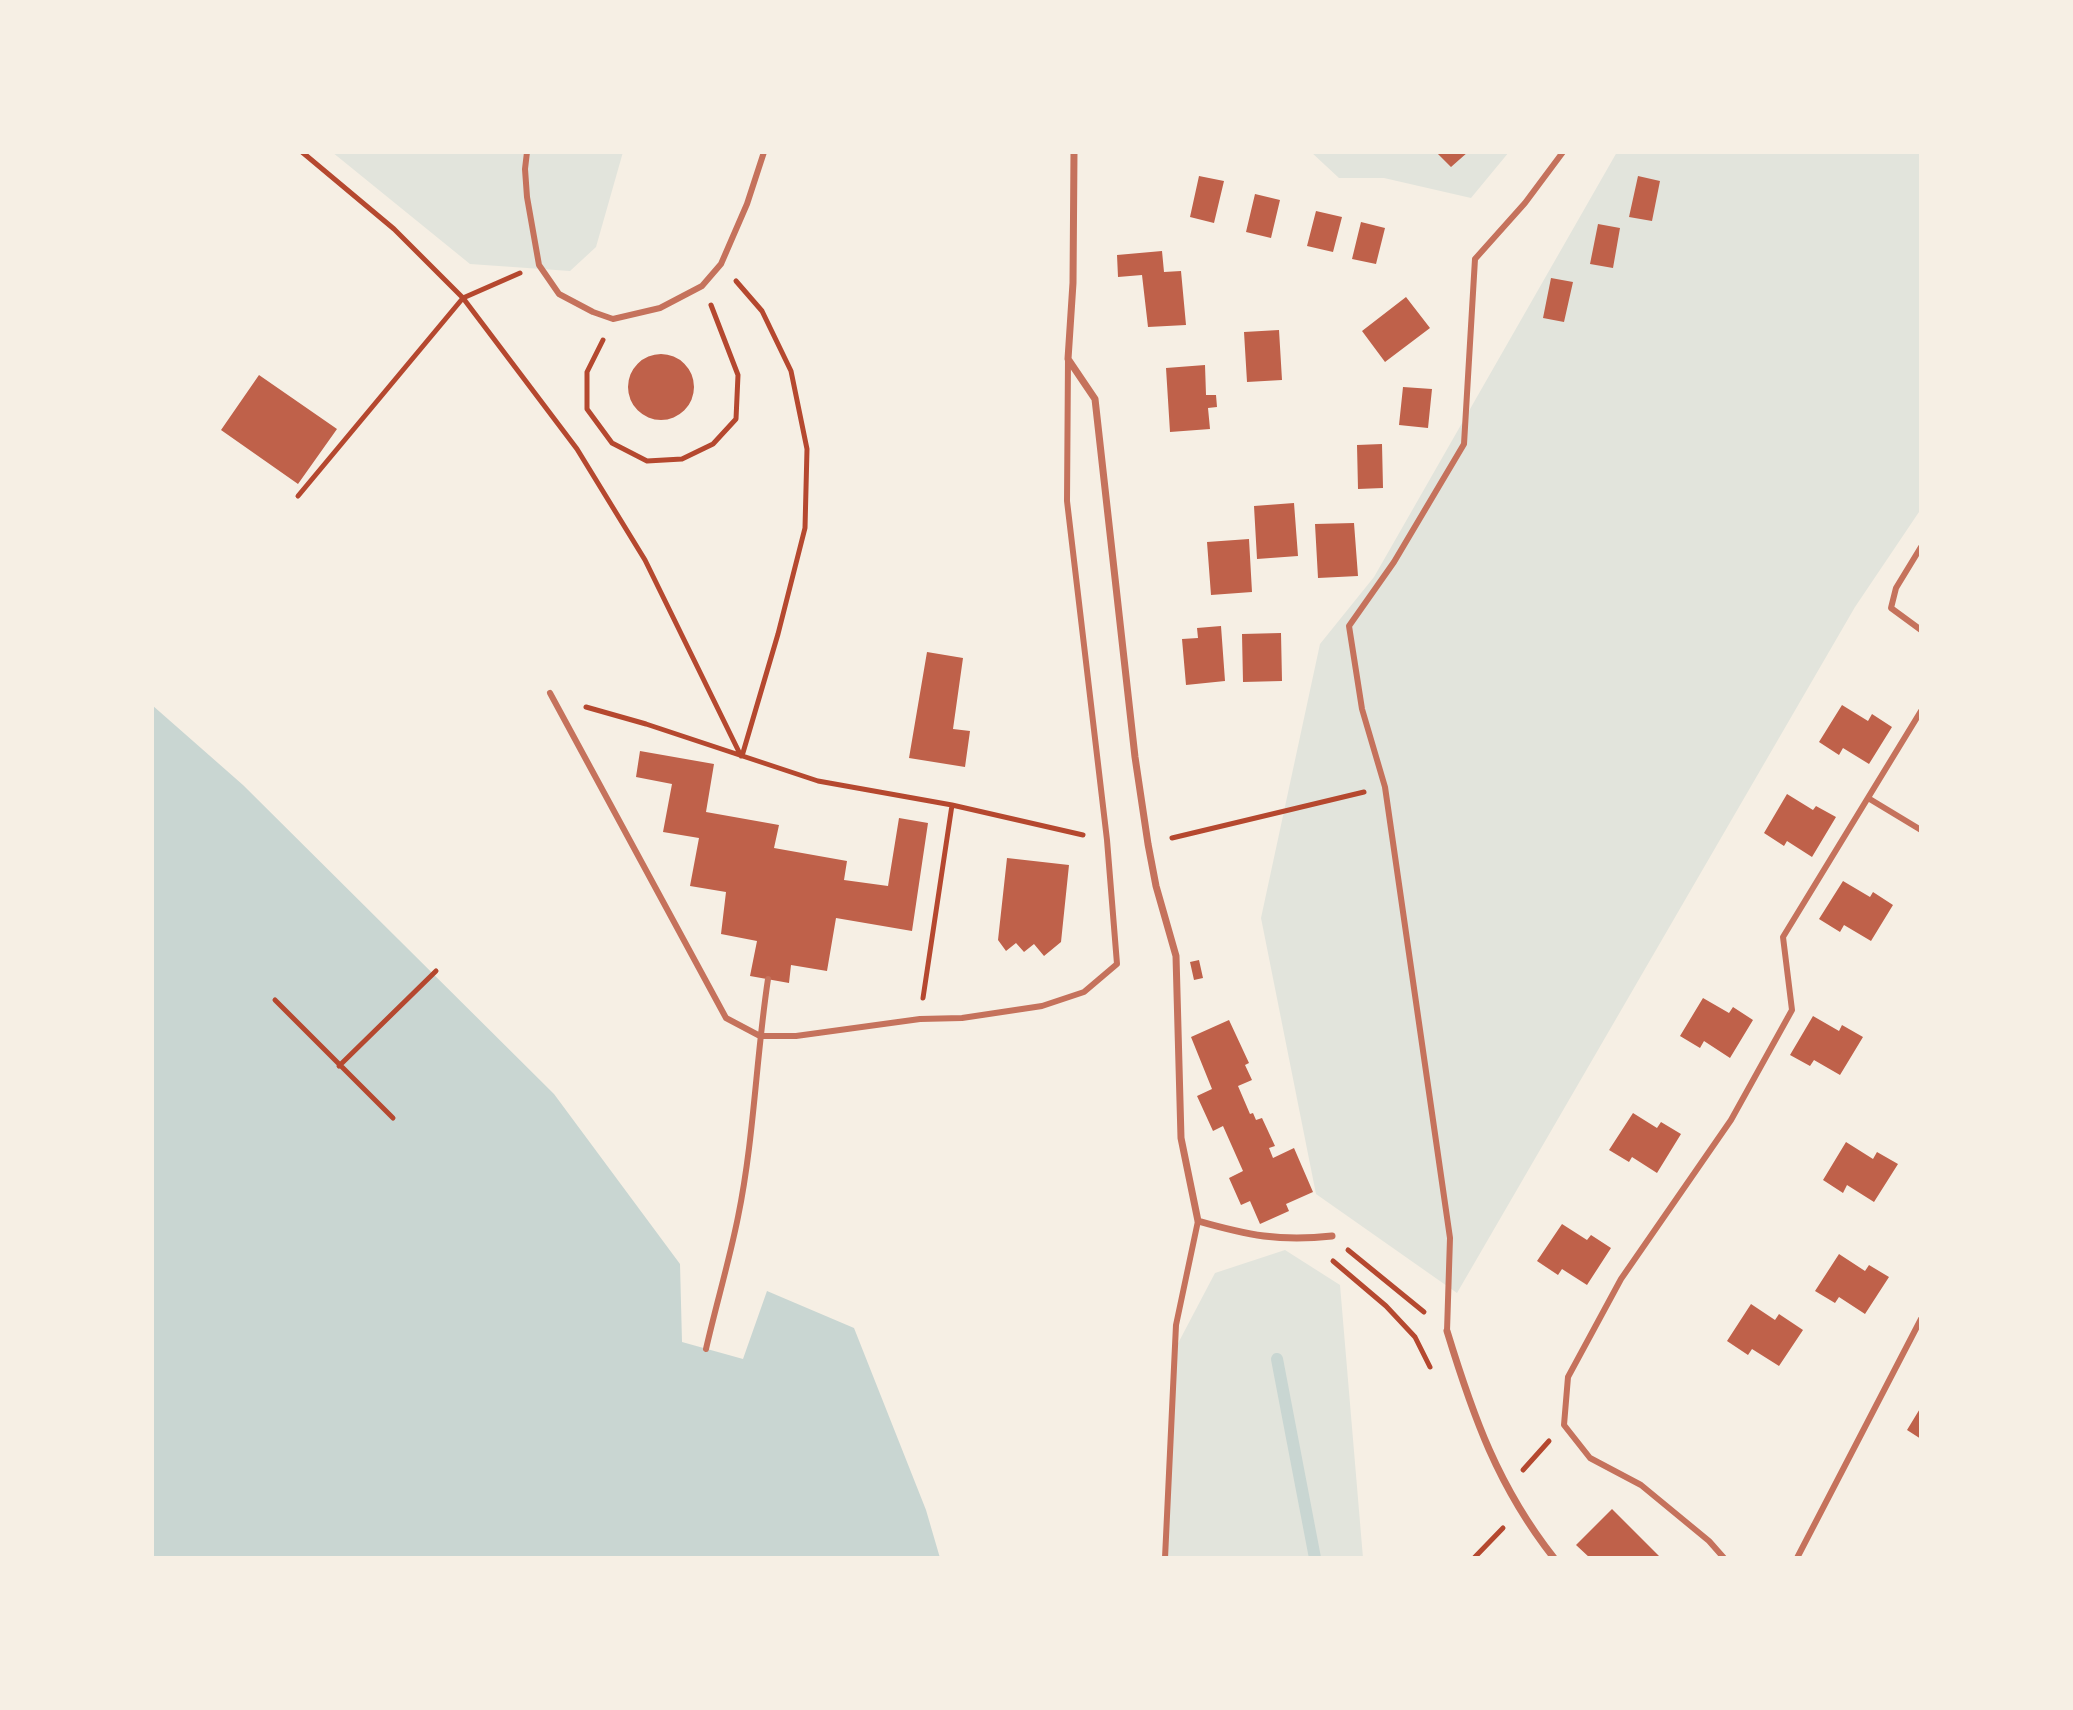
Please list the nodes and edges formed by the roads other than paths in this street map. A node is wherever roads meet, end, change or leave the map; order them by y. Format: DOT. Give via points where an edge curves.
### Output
graph roads {
  1 [pos="527,152"];
  2 [pos="764,152"];
  3 [pos="1074,152"];
  4 [pos="1563,152"];
  5 [pos="1068,359"];
  6 [pos="1921,547"];
  7 [pos="1921,630"];
  8 [pos="550,693"];
  9 [pos="1921,711"];
  10 [pos="1868,798"];
  11 [pos="1921,830"];
  12 [pos="768,979"];
  13 [pos="760,1036"];
  14 [pos="1198,1221"];
  15 [pos="1332,1236"];
  16 [pos="1921,1319"];
  17 [pos="1447,1331"];
  18 [pos="706,1349"];
  19 [pos="1165,1558"];
  20 [pos="1554,1558"];
  21 [pos="1724,1558"];
  22 [pos="1797,1558"];
  1 -- 2 [label="lane" via="527,197 539,265 559,294 613,319 660,308 702,286 721,264"];
  3 -- 5 [label="street"];
  4 -- 17 [label="lane" via="1475,259 1464,444 1349,626 1362,709 1385,787 1450,1238"];
  5 -- 13 [label="lane" via="1067,501 1117,964 1084,992 1042,1006"];
  5 -- 14 [label="street" via="1095,399 1135,757 1156,886 1176,956 1181,1138"];
  6 -- 7 [label="lane" via="1896,588 1891,608"];
  8 -- 13 [label="lane" via="726,1018"];
  9 -- 10 [label="lane"];
  10 -- 11 [label="lane"];
  10 -- 21 [label="lane" via="1783,937 1792,1010 1731,1120 1621,1279 1568,1377 1564,1425 1590,1458 1641,1485"];
  12 -- 13 [label="lane"];
  13 -- 18 [label="lane" via="738,1217"];
  14 -- 15 [label="street" via="1254,1236"];
  14 -- 19 [label="lane" via="1176,1325"];
  16 -- 22 [label="lane"];
  17 -- 20 [label="street" via="1472,1412 1506,1488"];
}
